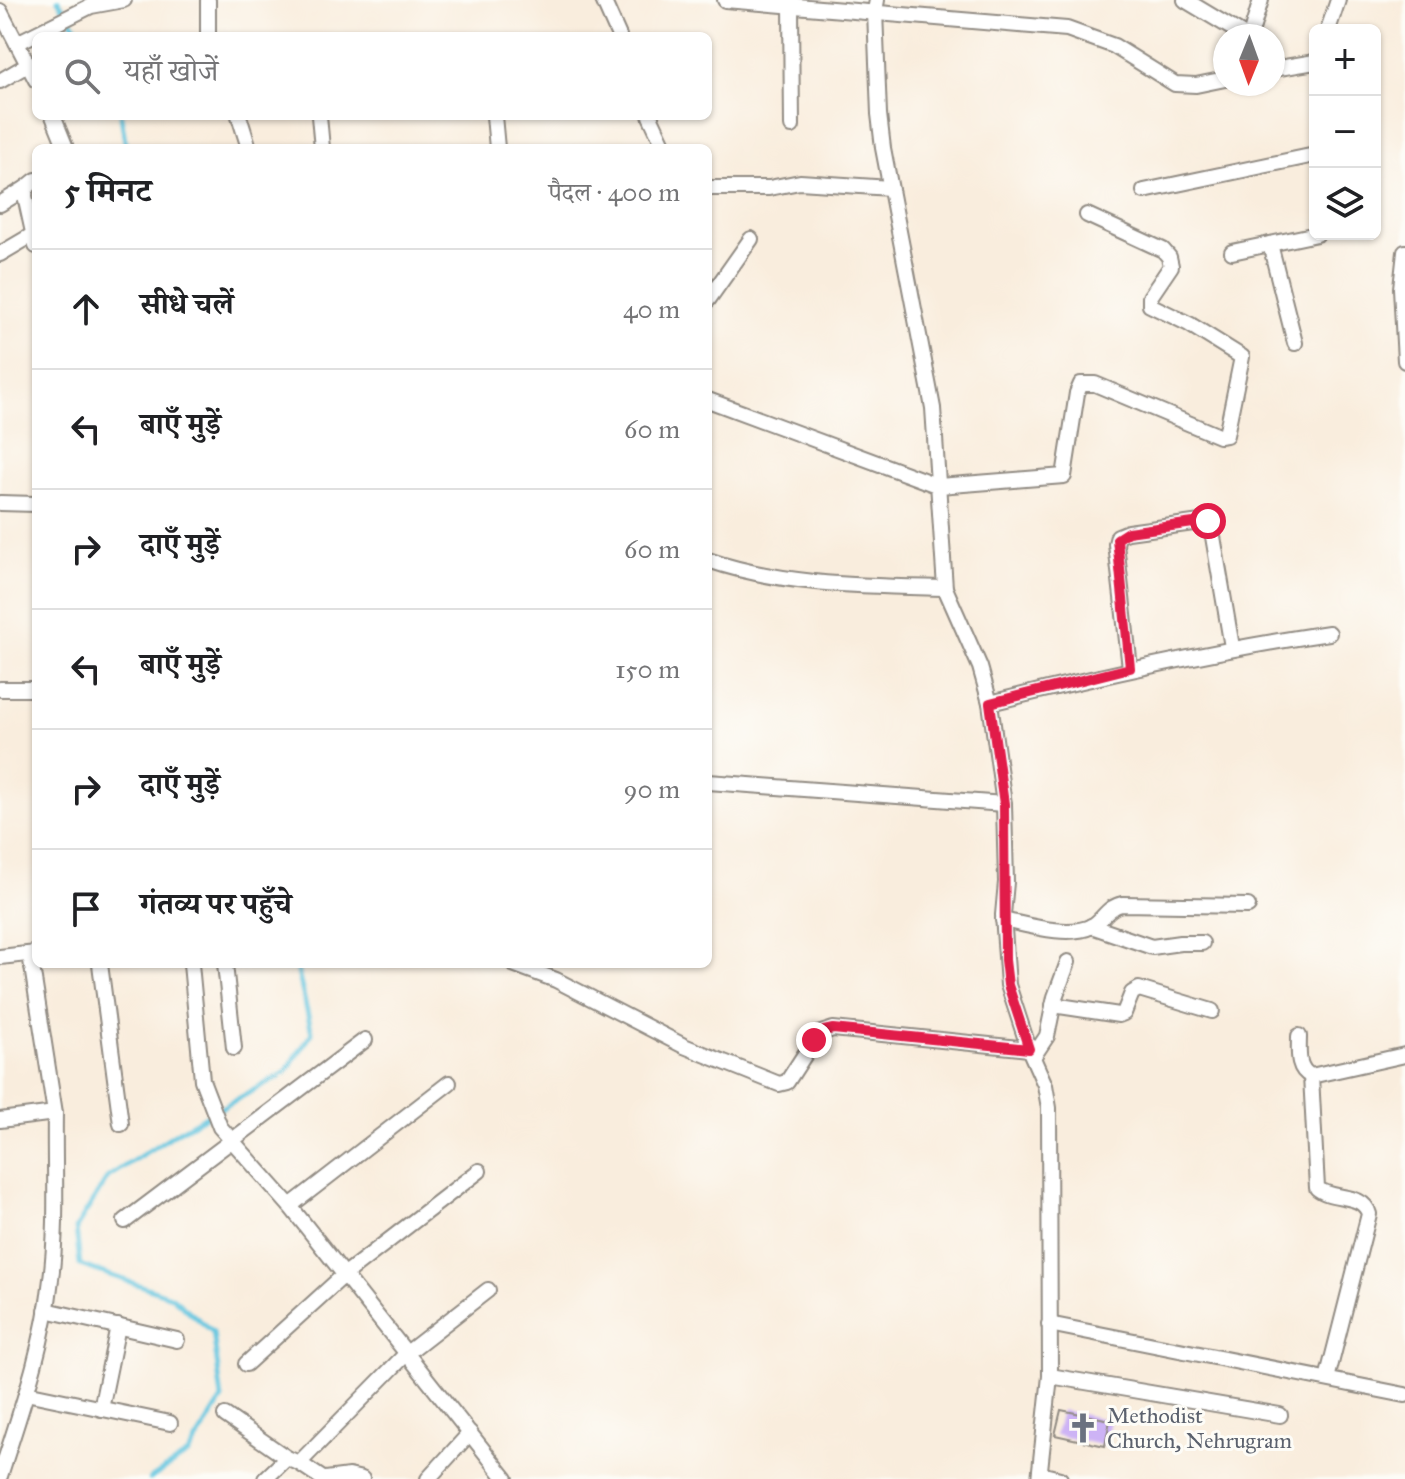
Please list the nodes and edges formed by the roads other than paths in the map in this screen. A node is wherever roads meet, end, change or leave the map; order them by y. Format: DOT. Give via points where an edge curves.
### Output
graph roads {
  1 [pos="124,0"];
  2 [pos="208,0"];
  3 [pos="603,0"];
  4 [pos="725,0"];
  5 [pos="1185,0"];
  6 [pos="1261,0"];
  7 [pos="1338,0"];
  8 [pos="791,5"];
  9 [pos="876,6"];
  10 [pos="0,11"];
  11 [pos="1226,24"];
  12 [pos="1252,24"];
  13 [pos="1330,24"];
  14 [pos="37,32"];
  15 [pos="208,32"];
  16 [pos="617,32"];
  17 [pos="32,35"];
  18 [pos="17,43"];
  19 [pos="1309,63"];
  20 [pos="29,64"];
  21 [pos="1285,67"];
  22 [pos="32,71"];
  23 [pos="0,81"];
  24 [pos="1213,81"];
  25 [pos="55,120"];
  26 [pos="240,120"];
  27 [pos="319,120"];
  28 [pos="494,120"];
  29 [pos="652,120"];
  30 [pos="792,126"];
  31 [pos="64,144"];
  32 [pos="248,144"];
  33 [pos="322,144"];
  34 [pos="497,144"];
  35 [pos="663,144"];
  36 [pos="1309,156"];
  37 [pos="31,184"];
  38 [pos="712,188"];
  39 [pos="890,188"];
  40 [pos="1144,191"];
  41 [pos="0,204"];
  42 [pos="1087,215"];
  43 [pos="32,227"];
  44 [pos="1309,236"];
  45 [pos="751,239"];
  46 [pos="32,241"];
  47 [pos="1270,244"];
  48 [pos="1232,252"];
  49 [pos="0,254"];
  50 [pos="1405,255"];
  51 [pos="712,294"];
  52 [pos="1295,343"];
  53 [pos="1405,350"];
  54 [pos="1405,361"];
  55 [pos="712,401"];
  56 [pos="939,486"];
  57 [pos="0,503"];
  58 [pos="32,504"];
  59 [pos="712,561"];
  60 [pos="945,588"];
  61 [pos="1329,633"];
  62 [pos="1232,647"];
  63 [pos="1130,668"];
  64 [pos="0,689"];
  65 [pos="32,689"];
  66 [pos="990,703"];
  67 [pos="712,782"];
  68 [pos="1004,804"];
  69 [pos="1248,906"];
  70 [pos="1003,920"];
  71 [pos="1091,926"];
  72 [pos="1202,943"];
  73 [pos="32,954"];
  74 [pos="0,957"];
  75 [pos="1068,962"];
  76 [pos="35,968"];
  77 [pos="101,968"];
  78 [pos="191,968"];
  79 [pos="225,968"];
  80 [pos="524,968"];
  81 [pos="1053,1005"];
  82 [pos="1212,1011"];
  83 [pos="1299,1036"];
  84 [pos="365,1040"];
  85 [pos="234,1048"];
  86 [pos="1031,1053"];
  87 [pos="1405,1055"];
  88 [pos="1311,1076"];
  89 [pos="449,1083"];
  90 [pos="55,1113"];
  91 [pos="0,1120"];
  92 [pos="121,1124"];
  93 [pos="231,1140"];
  94 [pos="479,1171"];
  95 [pos="290,1206"];
  96 [pos="125,1221"];
  97 [pos="344,1275"];
  98 [pos="488,1290"];
  99 [pos="46,1310"];
  100 [pos="1049,1324"];
  101 [pos="118,1326"];
  102 [pos="177,1340"];
  103 [pos="407,1353"];
  104 [pos="246,1364"];
  105 [pos="1050,1376"];
  106 [pos="1327,1379"];
  107 [pos="26,1393"];
  108 [pos="1405,1395"];
  109 [pos="101,1409"];
  110 [pos="225,1415"];
  111 [pos="1280,1415"];
  112 [pos="170,1423"];
  113 [pos="470,1433"];
  114 [pos="293,1461"];
  115 [pos="0,1476"];
  116 [pos="1040,1476"];
  117 [pos="265,1479"];
  118 [pos="324,1479"];
  119 [pos="362,1479"];
  120 [pos="428,1479"];
  121 [pos="506,1479"];
  122 [pos="1060,1479"];
  1 -- 14 [label="street" via="91,6"];
  2 -- 15 [label="street"];
  3 -- 16 [label="street"];
  4 -- 8 [label="street"];
  5 -- 11 [label="street"];
  6 -- 12 [label="street"];
  7 -- 13 [label="street"];
  8 -- 9 [label="street"];
  8 -- 30 [label="street"];
  9 -- 24 [label="street" via="1067,29 1114,46 1175,84"];
  9 -- 39 [label="street" via="879,114"];
  10 -- 18 [label="street"];
  17 -- 18 [label="street"];
  18 -- 20 [label="street"];
  19 -- 21 [label="street"];
  20 -- 22 [label="street"];
  20 -- 23 [label="street"];
  25 -- 31 [label="street"];
  26 -- 32 [label="street"];
  27 -- 33 [label="street"];
  28 -- 34 [label="street"];
  29 -- 35 [label="street"];
  36 -- 40 [label="street"];
  37 -- 41 [label="street"];
  37 -- 43 [label="street" via="26,200"];
  38 -- 39 [label="street" via="800,182"];
  39 -- 56 [label="street" via="933,408"];
  42 -- 56 [label="street" via="1163,250 1171,266 1150,305 1242,357 1228,432 1219,436 1085,383 1077,393 1064,476"];
  44 -- 47 [label="street"];
  45 -- 51 [label="street"];
  46 -- 49 [label="street"];
  47 -- 48 [label="street"];
  47 -- 52 [label="street"];
  50 -- 53 [label="street"];
  53 -- 54 [label="street"];
  55 -- 56 [label="street"];
  56 -- 60 [label="street"];
  57 -- 58 [label="street"];
  59 -- 60 [label="street" via="758,574 875,587"];
  60 -- 66 [label="street"];
  61 -- 62 [label="street"];
  62 -- 63 [label="street"];
  62 -- 63 [label="street" via="1208,521 1128,532 1118,536 1116,544"];
  63 -- 66 [label="street"];
  64 -- 65 [label="street"];
  66 -- 68 [label="street"];
  67 -- 68 [label="street"];
  68 -- 70 [label="street"];
  69 -- 71 [label="street" via="1122,904"];
  70 -- 71 [label="street" via="1054,931"];
  70 -- 86 [label="street" via="1008,985"];
  71 -- 72 [label="street" via="1152,947"];
  73 -- 74 [label="street"];
  75 -- 81 [label="street"];
  76 -- 90 [label="street"];
  77 -- 92 [label="street"];
  78 -- 93 [label="street" via="202,1080 220,1127"];
  79 -- 85 [label="street"];
  80 -- 86 [label="street" via="684,1046 779,1084 787,1082 818,1034 833,1029"];
  81 -- 82 [label="street" via="1119,1015 1139,989"];
  81 -- 86 [label="street" via="1047,1036"];
  83 -- 88 [label="street" via="1300,1063"];
  84 -- 93 [label="street"];
  86 -- 100 [label="street" via="1049,1108"];
  87 -- 88 [label="street"];
  88 -- 106 [label="street" via="1317,1188 1359,1201 1369,1214"];
  89 -- 95 [label="street"];
  90 -- 91 [label="street"];
  90 -- 99 [label="street" via="53,1261"];
  93 -- 95 [label="street"];
  93 -- 96 [label="street"];
  94 -- 97 [label="street"];
  95 -- 97 [label="street"];
  97 -- 103 [label="street"];
  97 -- 104 [label="street"];
  98 -- 103 [label="street"];
  99 -- 101 [label="street"];
  99 -- 107 [label="street"];
  100 -- 105 [label="street"];
  100 -- 106 [label="street"];
  101 -- 102 [label="street"];
  101 -- 109 [label="street"];
  103 -- 113 [label="street"];
  103 -- 114 [label="street"];
  105 -- 111 [label="street"];
  105 -- 116 [label="street"];
  106 -- 108 [label="street"];
  107 -- 109 [label="street"];
  107 -- 115 [label="street"];
  109 -- 112 [label="street"];
  110 -- 114 [label="street"];
  113 -- 120 [label="street"];
  113 -- 121 [label="street"];
  114 -- 117 [label="street"];
  114 -- 118 [label="street"];
  116 -- 122 [label="street"];
  118 -- 119 [label="street"];
}
